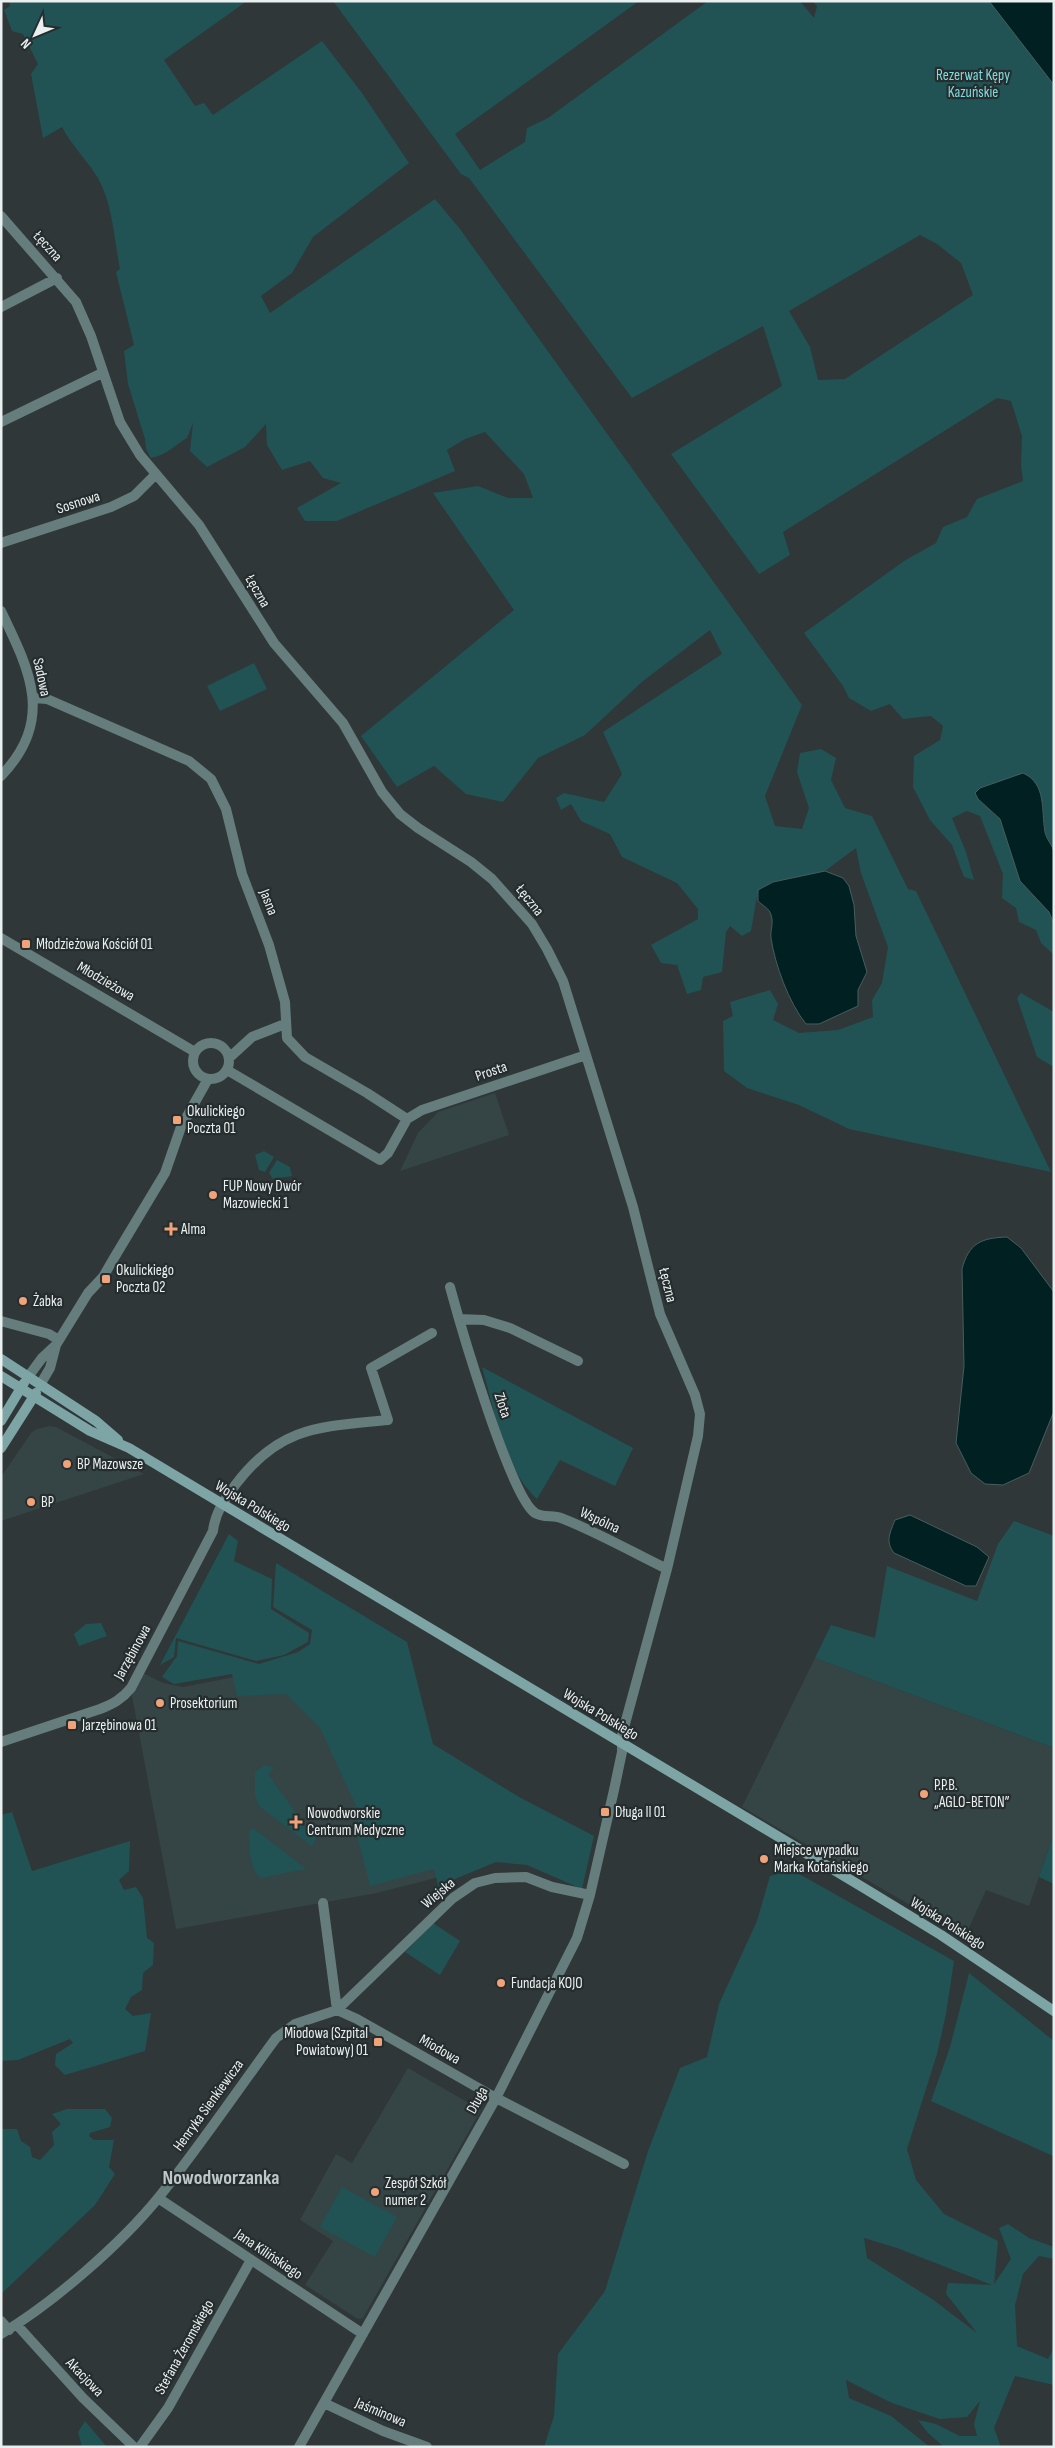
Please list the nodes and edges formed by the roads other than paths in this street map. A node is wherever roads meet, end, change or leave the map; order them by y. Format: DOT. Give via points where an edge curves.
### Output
graph roads {
  1 [pos="1,216"];
  2 [pos="57,278"];
  3 [pos="1,307"];
  4 [pos="102,373"];
  5 [pos="1,422"];
  6 [pos="155,475"];
  7 [pos="1,543"];
  8 [pos="1,611"];
  9 [pos="34,698"];
  10 [pos="1,776"];
  11 [pos="1,938"];
  12 [pos="285,1024"];
  13 [pos="195,1052"];
  14 [pos="586,1055"];
  15 [pos="229,1058"];
  16 [pos="227,1070"];
  17 [pos="208,1079"];
  18 [pos="407,1120"];
  19 [pos="450,1287"];
  20 [pos="459,1319"];
  21 [pos="1,1321"];
  22 [pos="432,1333"];
  23 [pos="57,1342"];
  24 [pos="1,1360"];
  25 [pos="578,1361"];
  26 [pos="1,1376"];
  27 [pos="28,1378"];
  28 [pos="40,1385"];
  29 [pos="20,1389"];
  30 [pos="33,1397"];
  31 [pos="1,1421"];
  32 [pos="1,1448"];
  33 [pos="129,1448"];
  34 [pos="524,1498"];
  35 [pos="222,1505"];
  36 [pos="667,1569"];
  37 [pos="1,1742"];
  38 [pos="622,1744"];
  39 [pos="590,1895"];
  40 [pos="323,1904"];
  41 [pos="337,2010"];
  42 [pos="1054,2011"];
  43 [pos="496,2098"];
  44 [pos="624,2164"];
  45 [pos="158,2198"];
  46 [pos="250,2260"];
  47 [pos="1,2321"];
  48 [pos="9,2330"];
  49 [pos="363,2334"];
  50 [pos="324,2403"];
  51 [pos="134,2447"];
  52 [pos="140,2447"];
  53 [pos="299,2447"];
  54 [pos="427,2447"];
  1 -- 2 [label="street, Łęczna"];
  2 -- 3 [label="street"];
  2 -- 4 [label="street, Łęczna" via="76,302"];
  4 -- 5 [label="street"];
  4 -- 6 [label="street, Łęczna" via="120,422"];
  6 -- 7 [label="street, Sosnowa" via="134,496 111,507"];
  6 -- 14 [label="street, Łęczna" via="199,525 274,643 343,723 392,805 418,828 492,878 532,924 563,981"];
  8 -- 9 [label="street, Sadowa" via="24,658"];
  9 -- 10 [label="street, Sadowa" via="26,738"];
  9 -- 12 [label="street, Jasna" via="47,700 190,761 211,779 226,809 242,874 269,945 285,1002"];
  11 -- 13 [label="street, Młodzieżowa"];
  12 -- 15 [label="street" via="252,1037"];
  12 -- 18 [label="street, Jasna" via="287,1038 305,1057"];
  13 -- 15 [label="street" via="210,1042 226,1049"];
  13 -- 17 [label="street" via="193,1064 196,1071"];
  14 -- 18 [label="street, Prosta" via="422,1110"];
  14 -- 36 [label="street, Łęczna" via="633,1207 660,1314 700,1414 698,1436"];
  15 -- 16 [label="street"];
  16 -- 17 [label="street" via="222,1076"];
  16 -- 18 [label="street" via="380,1160 388,1153"];
  17 -- 23 [label="street" via="180,1127 165,1173 103,1277 88,1293"];
  19 -- 20 [label="street, Złota"];
  20 -- 25 [label="street" via="484,1320 510,1328"];
  20 -- 34 [label="street, Złota" via="499,1442"];
  21 -- 23 [label="street" via="44,1333"];
  22 -- 35 [label="street, Jarzębinowa" via="371,1368 388,1420 317,1427 281,1441 252,1462"];
  23 -- 27 [label="street"];
  23 -- 28 [label="street" via="50,1368"];
  24 -- 27 [label="main road, Wojska Polskiego"];
  26 -- 29 [label="main road, Wojska Polskiego"];
  27 -- 28 [label="main road, Wojska Polskiego"];
  27 -- 29 [label="main road"];
  28 -- 30 [label="main road"];
  28 -- 33 [label="main road, Wojska Polskiego" via="96,1421"];
  29 -- 30 [label="main road, Wojska Polskiego"];
  29 -- 31 [label="main road"];
  30 -- 32 [label="main road"];
  30 -- 33 [label="main road, Wojska Polskiego" via="90,1432"];
  33 -- 35 [label="main road, Wojska Polskiego"];
  34 -- 36 [label="street, Wspólna" via="537,1514 559,1518"];
  35 -- 37 [label="street, Jarzębinowa" via="215,1517 214,1531 124,1696 100,1709"];
  35 -- 38 [label="main road, Wojska Polskiego"];
  36 -- 38 [label="street, Łęczna" via="624,1726"];
  38 -- 39 [label="street, Długa"];
  38 -- 42 [label="main road, Wojska Polskiego" via="941,1935"];
  39 -- 41 [label="street, Wiejska" via="552,1887 526,1877 495,1878 475,1883 453,1898"];
  39 -- 43 [label="street, Długa" via="577,1938"];
  40 -- 41 [label="street"];
  41 -- 43 [label="street, Miodowa" via="357,2018"];
  41 -- 45 [label="street, Henryka Sienkiewicza" via="295,2024 276,2038"];
  43 -- 44 [label="street, Miodowa"];
  43 -- 49 [label="street, Długa"];
  45 -- 46 [label="street, Jana Kilińskiego"];
  45 -- 48 [label="street, Henryka Sienkiewicza" via="110,2248"];
  46 -- 49 [label="street, Jana Kilińskiego"];
  46 -- 52 [label="street, Stefana Żeromskiego" via="168,2408"];
  47 -- 48 [label="street, Akacjowa"];
  48 -- 51 [label="street, Akacjowa"];
  49 -- 50 [label="street, Długa"];
  50 -- 53 [label="street, Długa"];
  50 -- 54 [label="street, Jaśminowa" via="383,2431"];
}
